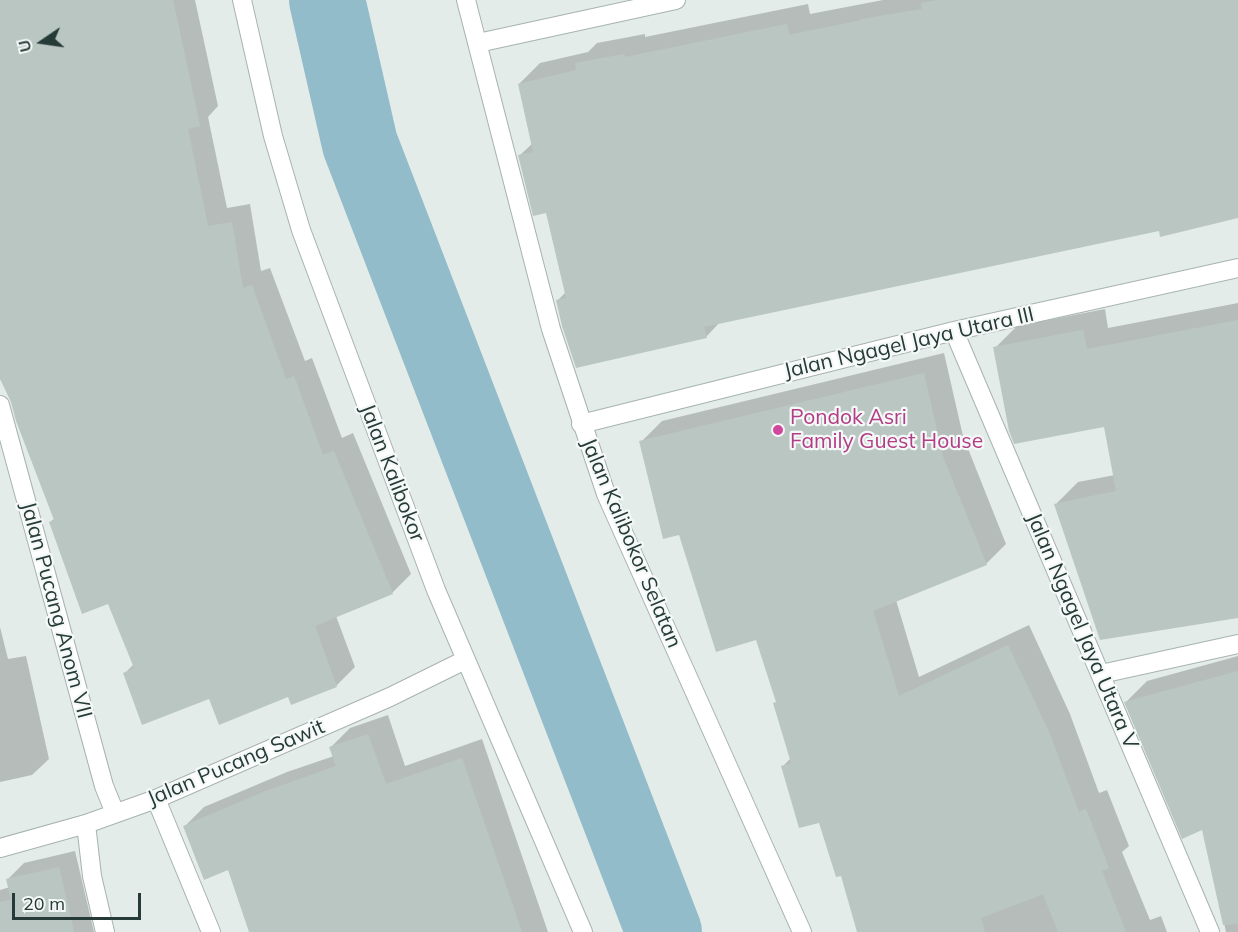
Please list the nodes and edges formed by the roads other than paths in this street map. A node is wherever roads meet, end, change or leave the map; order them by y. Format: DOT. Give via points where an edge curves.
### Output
graph roads {
  1 [pos="242,0"];
  2 [pos="466,0"];
  3 [pos="676,0"];
  4 [pos="477,43"];
  5 [pos="1238,268"];
  6 [pos="954,331"];
  7 [pos="0,405"];
  8 [pos="581,424"];
  9 [pos="1238,644"];
  10 [pos="465,660"];
  11 [pos="1101,674"];
  12 [pos="156,799"];
  13 [pos="115,813"];
  14 [pos="86,824"];
  15 [pos="0,848"];
  16 [pos="105,932"];
  17 [pos="211,932"];
  18 [pos="583,932"];
  19 [pos="802,932"];
  20 [pos="1210,932"];
  1 -- 10 [label="street, Jalan Kalibokor" via="273,136 301,230"];
  2 -- 4 [label="street, Jalan Kalibokor Selatan"];
  3 -- 4 [label="street"];
  4 -- 8 [label="street, Jalan Kalibokor Selatan" via="551,330"];
  5 -- 6 [label="street, Jalan Ngagel Jaya Utara III"];
  6 -- 8 [label="street, Jalan Ngagel Jaya Utara III"];
  6 -- 11 [label="street, Jalan Ngagel Jaya Utara V"];
  7 -- 13 [label="street, Jalan Pucang Anom VII" via="104,786"];
  8 -- 19 [label="street, Jalan Kalibokor Selatan" via="606,494"];
  9 -- 11 [label="street"];
  10 -- 12 [label="street, Jalan Pucang Sawit"];
  10 -- 18 [label="street, Jalan Kalibokor"];
  11 -- 20 [label="street, Jalan Ngagel Jaya Utara V"];
  12 -- 13 [label="street, Jalan Pucang Sawit"];
  12 -- 17 [label="street"];
  13 -- 14 [label="street, Jalan Pucang Sawit"];
  14 -- 15 [label="street, Jalan Pucang Sawit"];
  14 -- 16 [label="street" via="92,876"];
}
